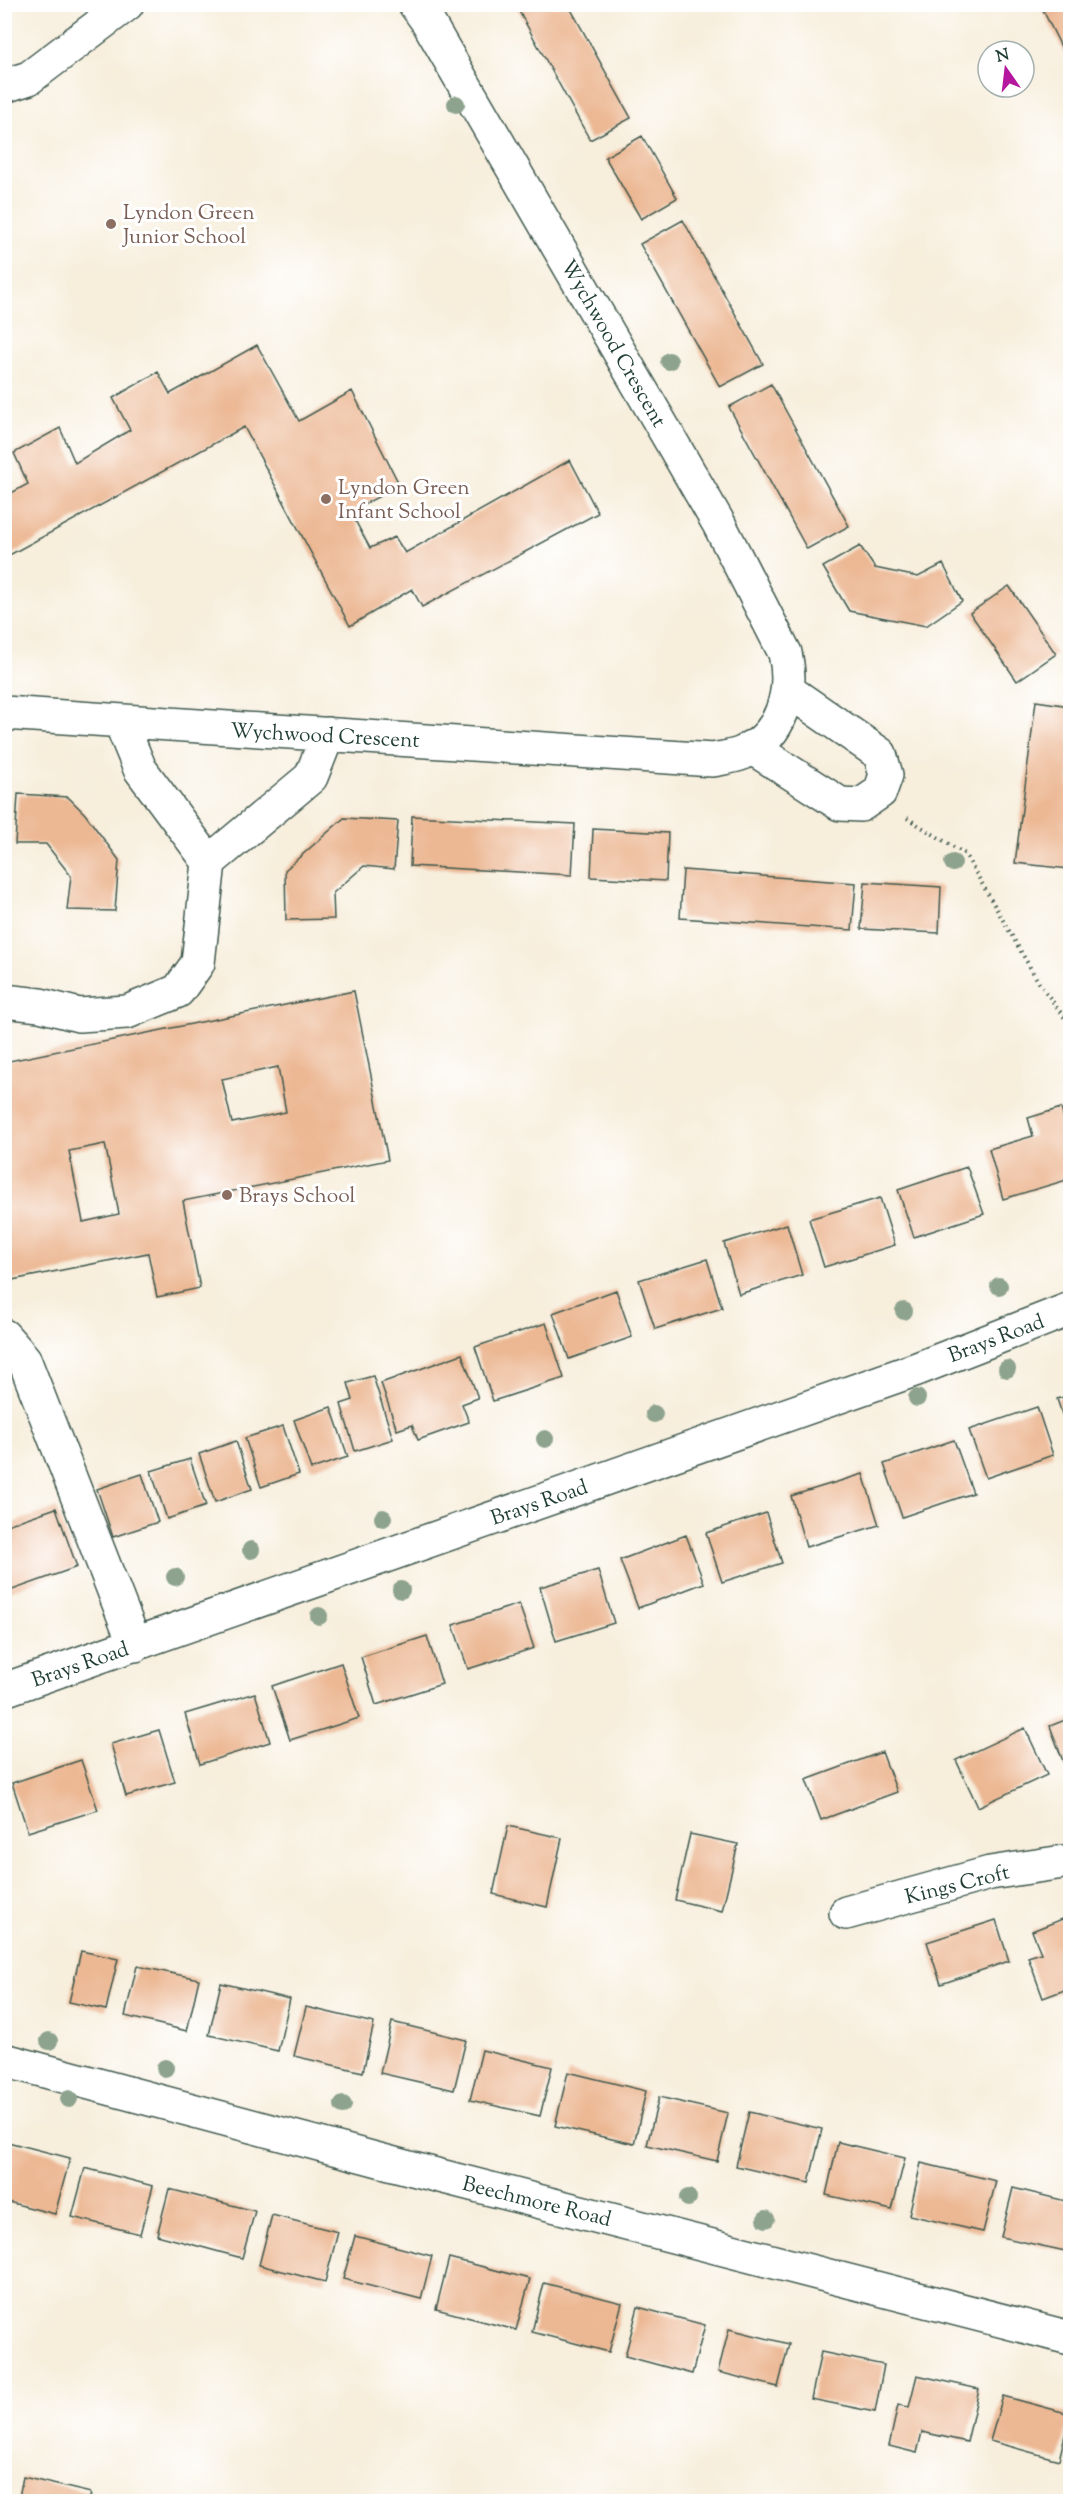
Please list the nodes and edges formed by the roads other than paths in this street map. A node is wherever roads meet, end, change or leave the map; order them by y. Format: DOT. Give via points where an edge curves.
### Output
graph roads {
  1 [pos="127,4"];
  2 [pos="415,4"];
  3 [pos="4,86"];
  4 [pos="789,691"];
  5 [pos="4,713"];
  6 [pos="121,723"];
  7 [pos="328,734"];
  8 [pos="751,747"];
  9 [pos="209,862"];
  10 [pos="4,1001"];
  11 [pos="1071,1309"];
  12 [pos="4,1336"];
  13 [pos="135,1644"];
  14 [pos="4,1690"];
  15 [pos="1071,1861"];
  16 [pos="846,1913"];
  17 [pos="4,2060"];
  18 [pos="1071,2338"];
  1 -- 3 [label="street" via="29,78"];
  2 -- 4 [label="street, Wychwood Crescent" via="719,524 785,653"];
  4 -- 8 [label="street, Wychwood Crescent" via="775,724"];
  4 -- 8 [label="street" via="880,754 886,775 880,792 855,806 840,804"];
  5 -- 6 [label="street, Wychwood Crescent"];
  6 -- 7 [label="street, Wychwood Crescent"];
  6 -- 9 [label="street" via="140,769"];
  7 -- 8 [label="street, Wychwood Crescent" via="713,760 741,754"];
  7 -- 9 [label="street" via="311,777"];
  9 -- 10 [label="street" via="198,963 178,991 127,1012 79,1015"];
  11 -- 13 [label="street, Brays Road" via="917,1369"];
  12 -- 13 [label="street" via="24,1359"];
  13 -- 14 [label="street, Brays Road"];
  15 -- 16 [label="street, Kings Croft" via="990,1873"];
  17 -- 18 [label="street, Beechmore Road"];
}
